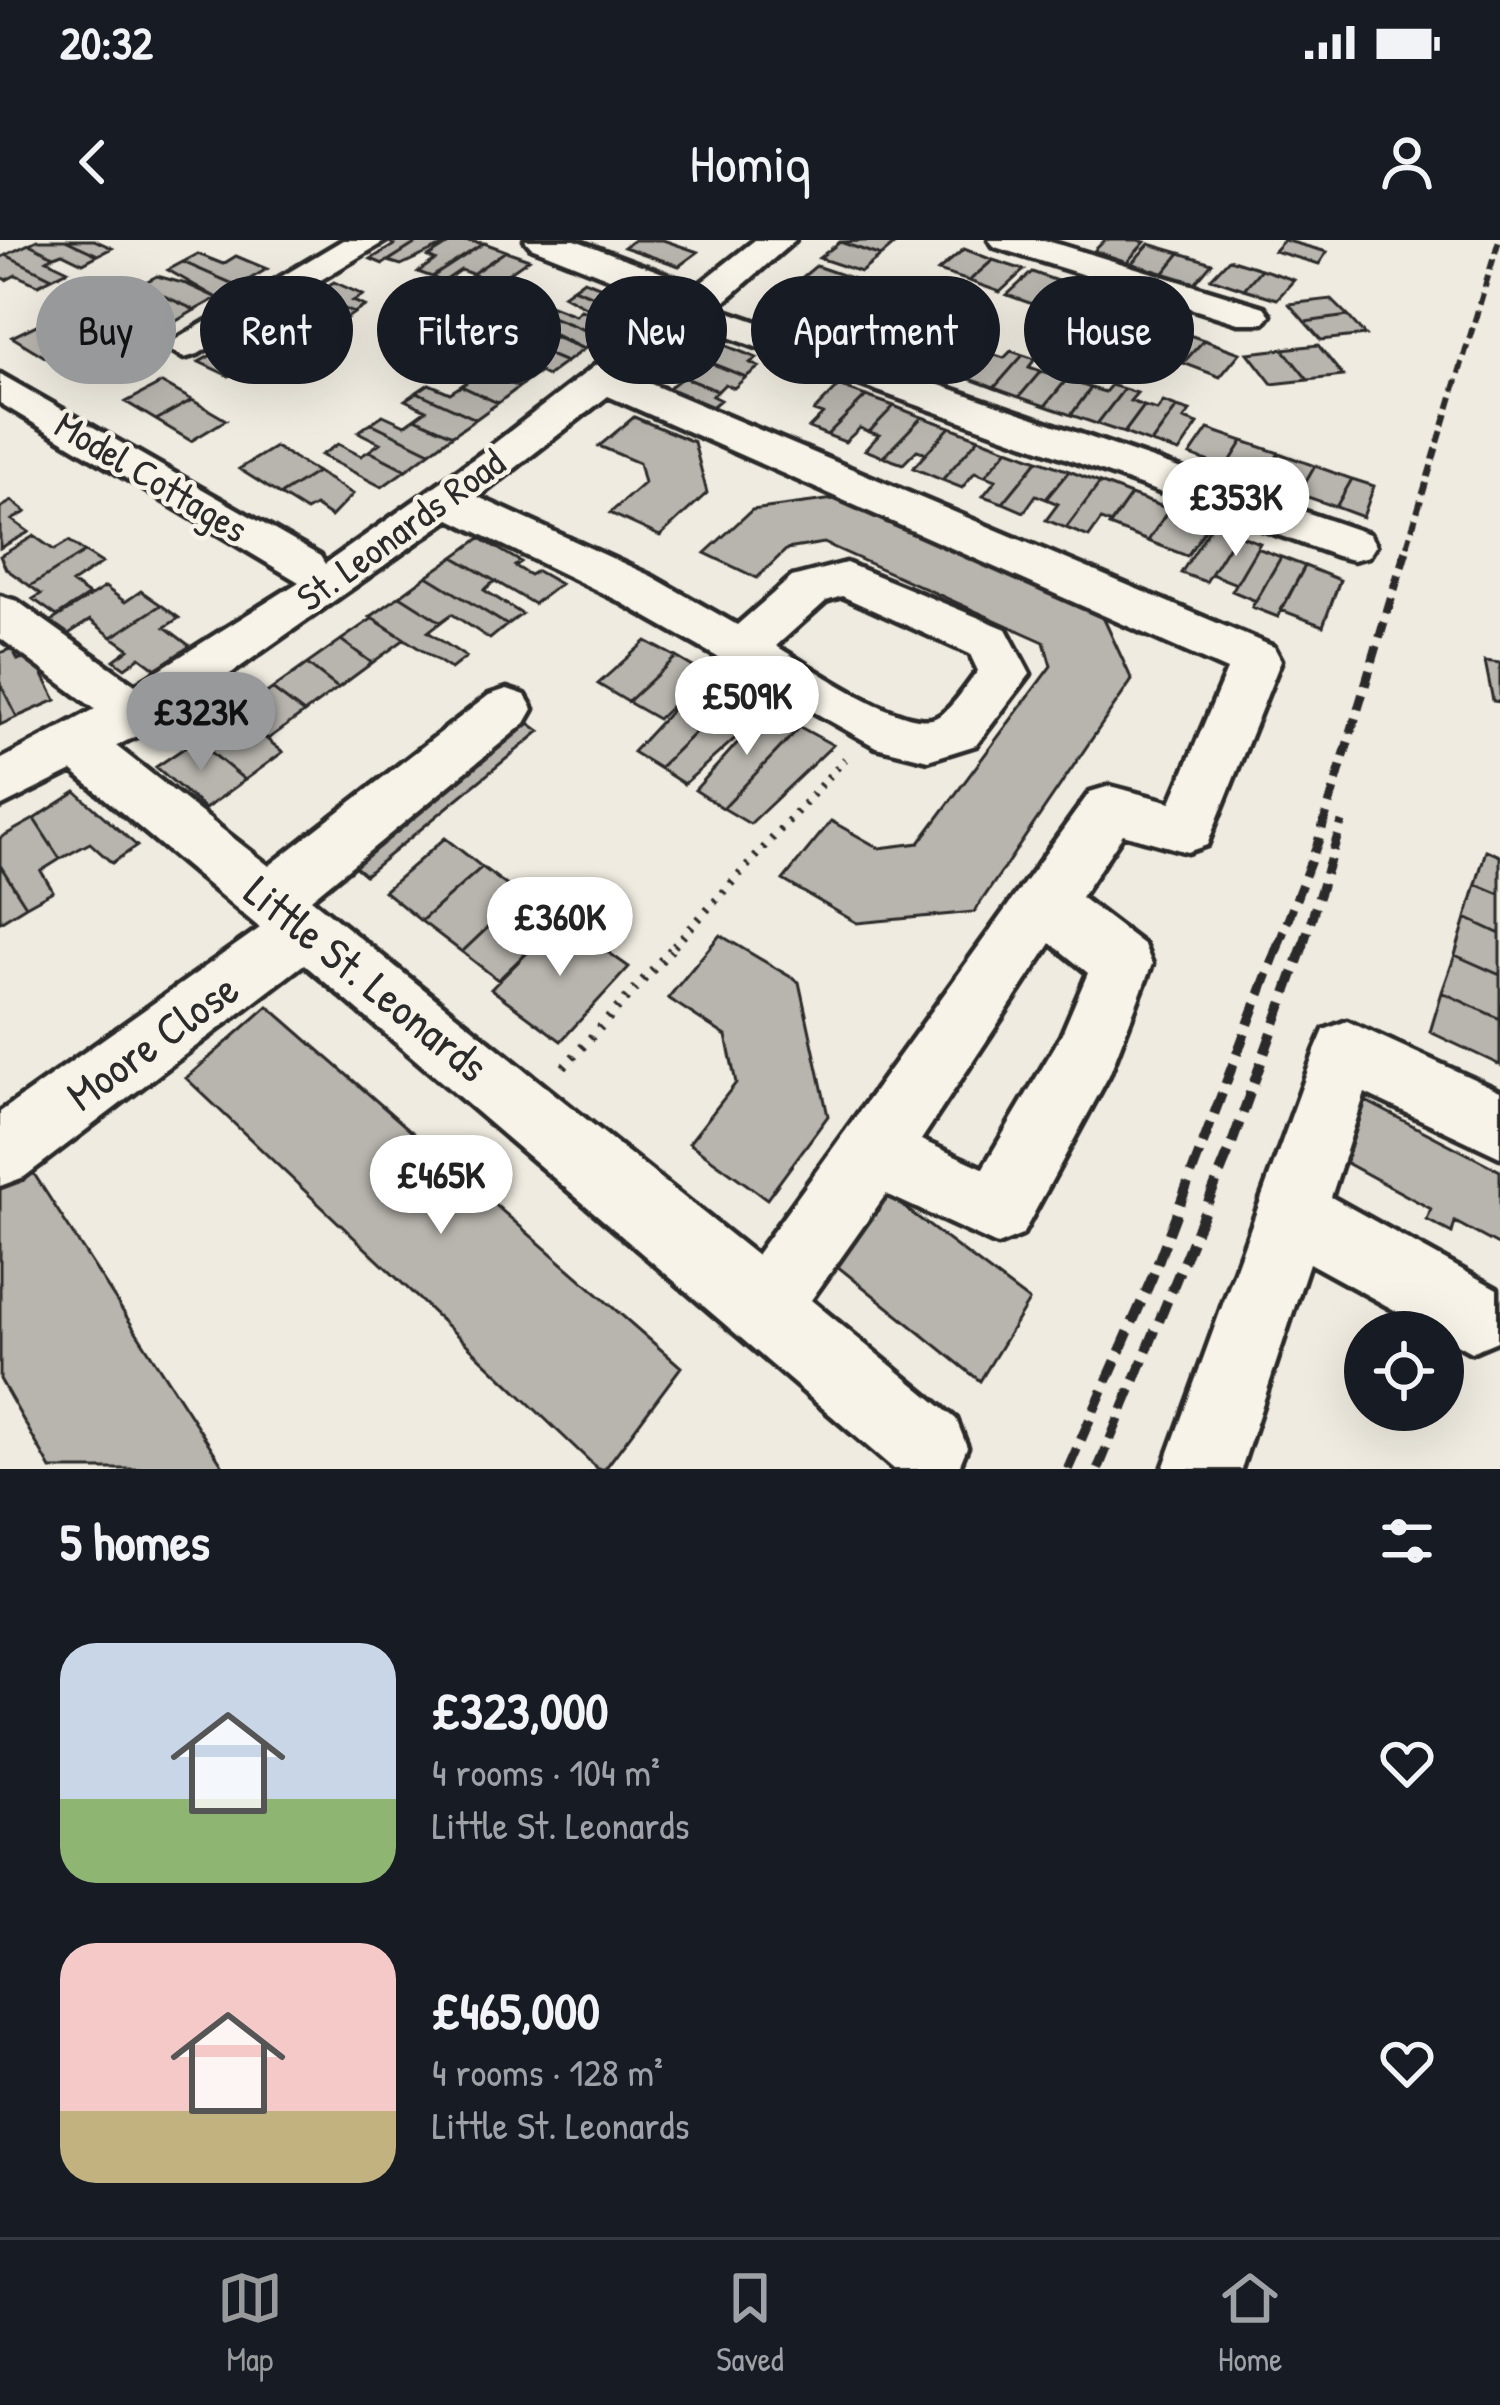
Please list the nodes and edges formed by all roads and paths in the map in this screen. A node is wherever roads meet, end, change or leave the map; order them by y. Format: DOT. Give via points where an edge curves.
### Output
graph roads {
  1 [pos="369,240"];
  2 [pos="543,240"];
  3 [pos="777,240"];
  4 [pos="1006,240"];
  5 [pos="626,276"];
  6 [pos="727,281"];
  7 [pos="1251,315"];
  8 [pos="727,317"];
  9 [pos="184,346"];
  10 [pos="597,384"];
  11 [pos="615,384"];
  12 [pos="0,386"];
  13 [pos="444,500"];
  14 [pos="1353,545"];
  15 [pos="303,567"];
  16 [pos="0,613"];
  17 [pos="744,647"];
  18 [pos="507,709"];
  19 [pos="137,712"];
  20 [pos="876,727"];
  21 [pos="77,746"];
  22 [pos="0,785"];
  23 [pos="1043,902"];
  24 [pos="288,914"];
  25 [pos="526,1108"];
  26 [pos="1500,1125"];
  27 [pos="0,1153"];
  28 [pos="874,1154"];
  29 [pos="1292,1214"];
  30 [pos="762,1307"];
  31 [pos="1471,1315"];
  32 [pos="928,1447"];
  33 [pos="1202,1469"];
  1 -- 9 [label="street"];
  2 -- 5 [label="street"];
  3 -- 6 [label="street, St. Leonards Road"];
  4 -- 7 [label="street"];
  8 -- 14 [label="street"];
  10 -- 13 [label="street, St. Leonards Road"];
  11 -- 23 [label="street" via="1256,659 1186,829 1110,808"];
  12 -- 15 [label="street, Model Cottages"];
  13 -- 17 [label="street"];
  13 -- 19 [label="street, St. Leonards Road"];
  16 -- 19 [label="street"];
  17 -- 20 [label="street"];
  17 -- 20 [label="street" via="809,589 846,579 989,642 1005,674 957,731 928,740"];
  18 -- 24 [label="street, Moore Close"];
  19 -- 21 [label="street, St. Leonards Road"];
  20 -- 25 [label="path"];
  21 -- 22 [label="street, St. Leonards Road"];
  21 -- 24 [label="street, Little St. Leonards"];
  23 -- 28 [label="street"];
  23 -- 28 [label="street" via="1121,964 1086,1054 997,1210"];
  24 -- 25 [label="street, Little St. Leonards"];
  24 -- 27 [label="street, Moore Close"];
  25 -- 30 [label="street, Little St. Leonards"];
  26 -- 29 [label="street" via="1347,1051"];
  28 -- 30 [label="street"];
  29 -- 31 [label="street"];
  29 -- 33 [label="street"];
  30 -- 32 [label="street, Little St. Leonards"];
}
